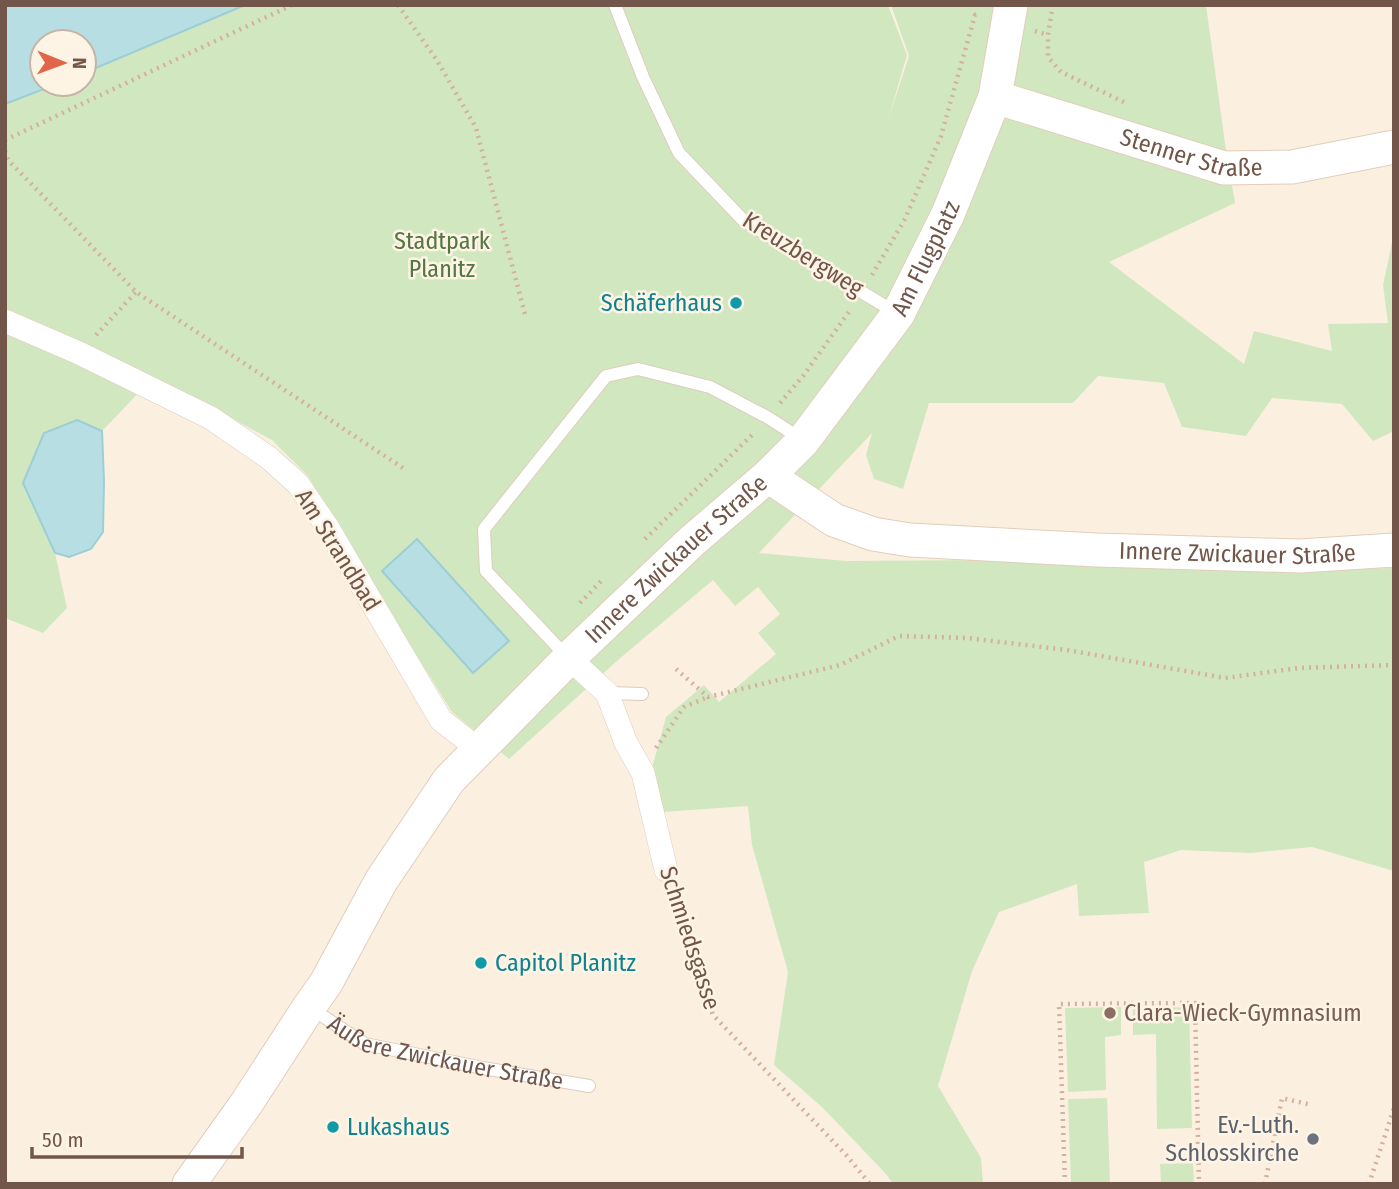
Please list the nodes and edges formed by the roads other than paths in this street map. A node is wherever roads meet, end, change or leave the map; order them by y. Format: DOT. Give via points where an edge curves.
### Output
graph roads {
  1 [pos="615,5"];
  2 [pos="1010,15"];
  3 [pos="995,97"];
  4 [pos="1394,147"];
  5 [pos="898,314"];
  6 [pos="5,321"];
  7 [pos="803,440"];
  8 [pos="768,477"];
  9 [pos="1394,550"];
  10 [pos="559,648"];
  11 [pos="607,693"];
  12 [pos="642,694"];
  13 [pos="478,749"];
  14 [pos="666,870"];
  15 [pos="317,995"];
  16 [pos="589,1086"];
  17 [pos="189,1184"];
  1 -- 5 [label="lane, Kreuzbergweg" via="679,153 743,220"];
  2 -- 3 [label="main road, Am Flugplatz"];
  3 -- 4 [label="main road, Stenner Straße" via="1224,168 1292,167"];
  3 -- 5 [label="main road, Am Flugplatz" via="948,214"];
  5 -- 7 [label="main road, Am Flugplatz"];
  6 -- 13 [label="street, Am Strandbad" via="211,418 298,484 441,720"];
  7 -- 8 [label="main road, Am Flugplatz"];
  7 -- 10 [label="lane" via="710,387 638,369 606,376 484,529 486,570"];
  8 -- 9 [label="main road, Innere Zwickauer Straße" via="834,520 873,534 910,540 1300,556"];
  8 -- 10 [label="main road, Innere Zwickauer Straße"];
  10 -- 11 [label="street, Schmiedsgasse"];
  10 -- 13 [label="main road, Innere Zwickauer Straße"];
  11 -- 12 [label="lane"];
  11 -- 14 [label="street, Schmiedsgasse" via="643,773"];
  13 -- 15 [label="main road, Innere Zwickauer Straße" via="449,780 380,881"];
  15 -- 16 [label="lane, Äußere Zwickauer Straße" via="365,1044"];
  15 -- 17 [label="main road, Äußere Zwickauer Straße"];
}
